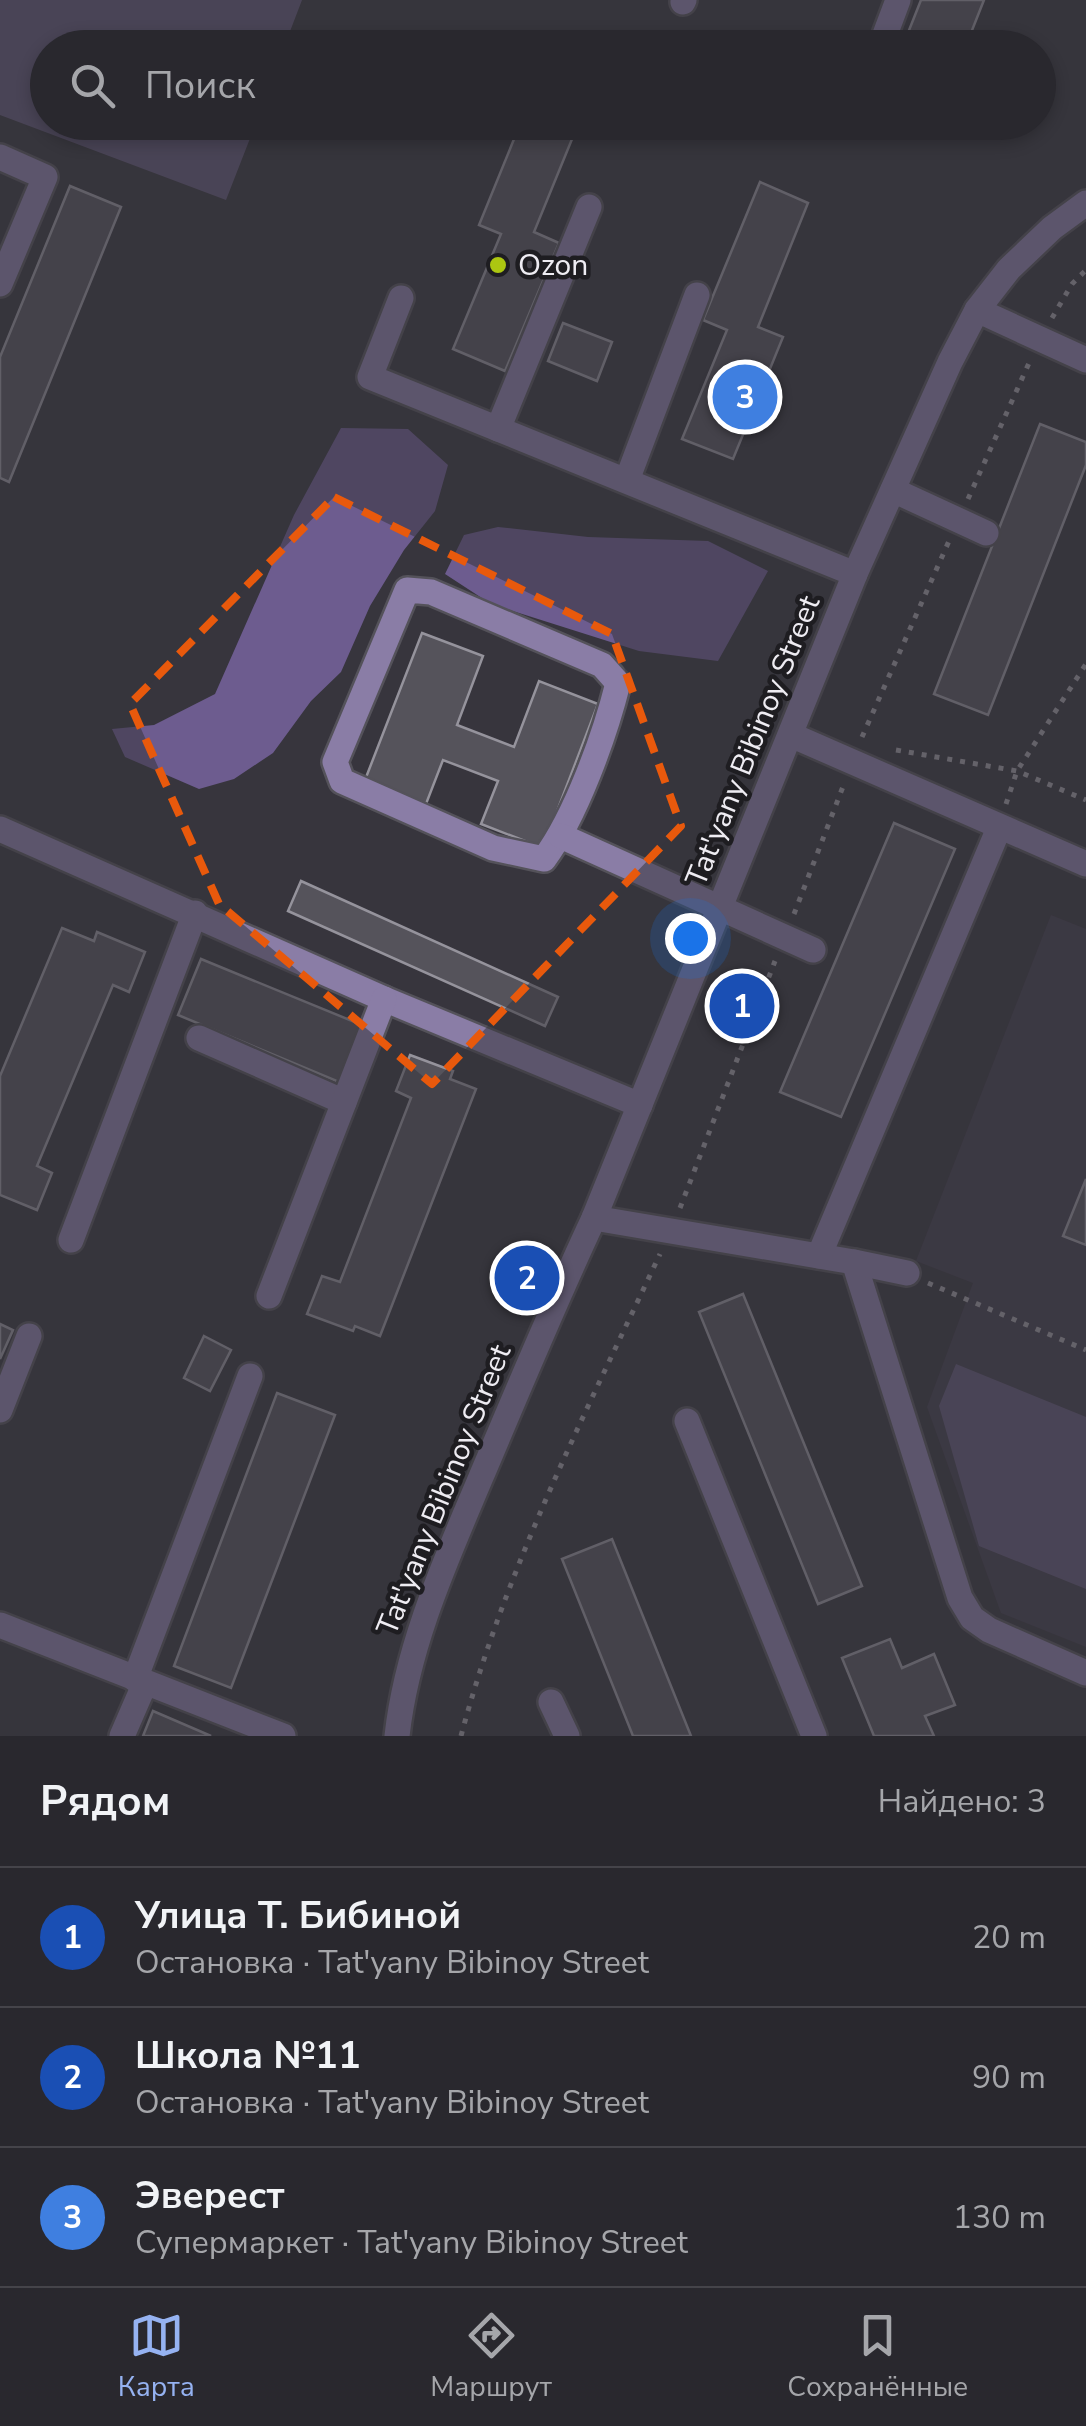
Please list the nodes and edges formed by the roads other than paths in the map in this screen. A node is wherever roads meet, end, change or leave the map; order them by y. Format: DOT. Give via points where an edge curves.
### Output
graph roads {
  1 [pos="898,0"];
  2 [pos="887,30"];
  3 [pos="0,157"];
  4 [pos="1086,203"];
  5 [pos="589,207"];
  6 [pos="0,284"];
  7 [pos="697,295"];
  8 [pos="401,298"];
  9 [pos="978,310"];
  10 [pos="1086,360"];
  11 [pos="498,429"];
  12 [pos="627,480"];
  13 [pos="893,490"];
  14 [pos="986,532"];
  15 [pos="856,574"];
  16 [pos="791,735"];
  17 [pos="998,828"];
  18 [pos="0,829"];
  19 [pos="561,836"];
  20 [pos="1086,864"];
  21 [pos="719,910"];
  22 [pos="195,913"];
  23 [pos="813,950"];
  24 [pos="384,999"];
  25 [pos="200,1038"];
  26 [pos="344,1102"];
  27 [pos="640,1105"];
  28 [pos="594,1218"];
  29 [pos="70,1240"];
  30 [pos="819,1256"];
  31 [pos="854,1262"];
  32 [pos="907,1273"];
  33 [pos="268,1296"];
  34 [pos="29,1336"];
  35 [pos="250,1376"];
  36 [pos="0,1410"];
  37 [pos="687,1420"];
  38 [pos="0,1624"];
  39 [pos="1086,1673"];
  40 [pos="140,1681"];
  41 [pos="551,1702"];
  42 [pos="122,1736"];
  43 [pos="283,1736"];
  44 [pos="397,1736"];
  45 [pos="567,1736"];
  46 [pos="814,1736"];
  1 -- 2 [label="street"];
  3 -- 6 [label="street" via="46,177"];
  4 -- 9 [label="street, Tat'yany Bibinoy Street" via="1023,255"];
  5 -- 11 [label="street"];
  7 -- 12 [label="street"];
  8 -- 11 [label="street" via="370,377"];
  9 -- 10 [label="street"];
  9 -- 13 [label="street, Tat'yany Bibinoy Street"];
  11 -- 12 [label="street"];
  12 -- 15 [label="street"];
  13 -- 14 [label="street"];
  13 -- 15 [label="street, Tat'yany Bibinoy Street"];
  15 -- 16 [label="street, Tat'yany Bibinoy Street"];
  16 -- 17 [label="street"];
  16 -- 21 [label="street, Tat'yany Bibinoy Street"];
  17 -- 20 [label="street"];
  17 -- 30 [label="street"];
  18 -- 22 [label="street"];
  19 -- 19 [label="street" via="544,858 493,848 342,782 335,762 408,590 431,592 602,665 618,683"];
  19 -- 21 [label="street"];
  21 -- 23 [label="street"];
  21 -- 27 [label="street, Tat'yany Bibinoy Street"];
  22 -- 24 [label="street"];
  22 -- 29 [label="street"];
  24 -- 26 [label="street"];
  24 -- 27 [label="street"];
  25 -- 26 [label="street"];
  26 -- 33 [label="street"];
  27 -- 28 [label="street, Tat'yany Bibinoy Street"];
  28 -- 30 [label="street"];
  28 -- 44 [label="street, Tat'yany Bibinoy Street" via="449,1554 412,1654"];
  30 -- 31 [label="street"];
  31 -- 32 [label="street"];
  31 -- 39 [label="street" via="960,1598 989,1630"];
  34 -- 36 [label="street"];
  35 -- 40 [label="street"];
  37 -- 46 [label="street"];
  38 -- 40 [label="street"];
  40 -- 42 [label="street"];
  40 -- 43 [label="street"];
  41 -- 45 [label="street"];
}
